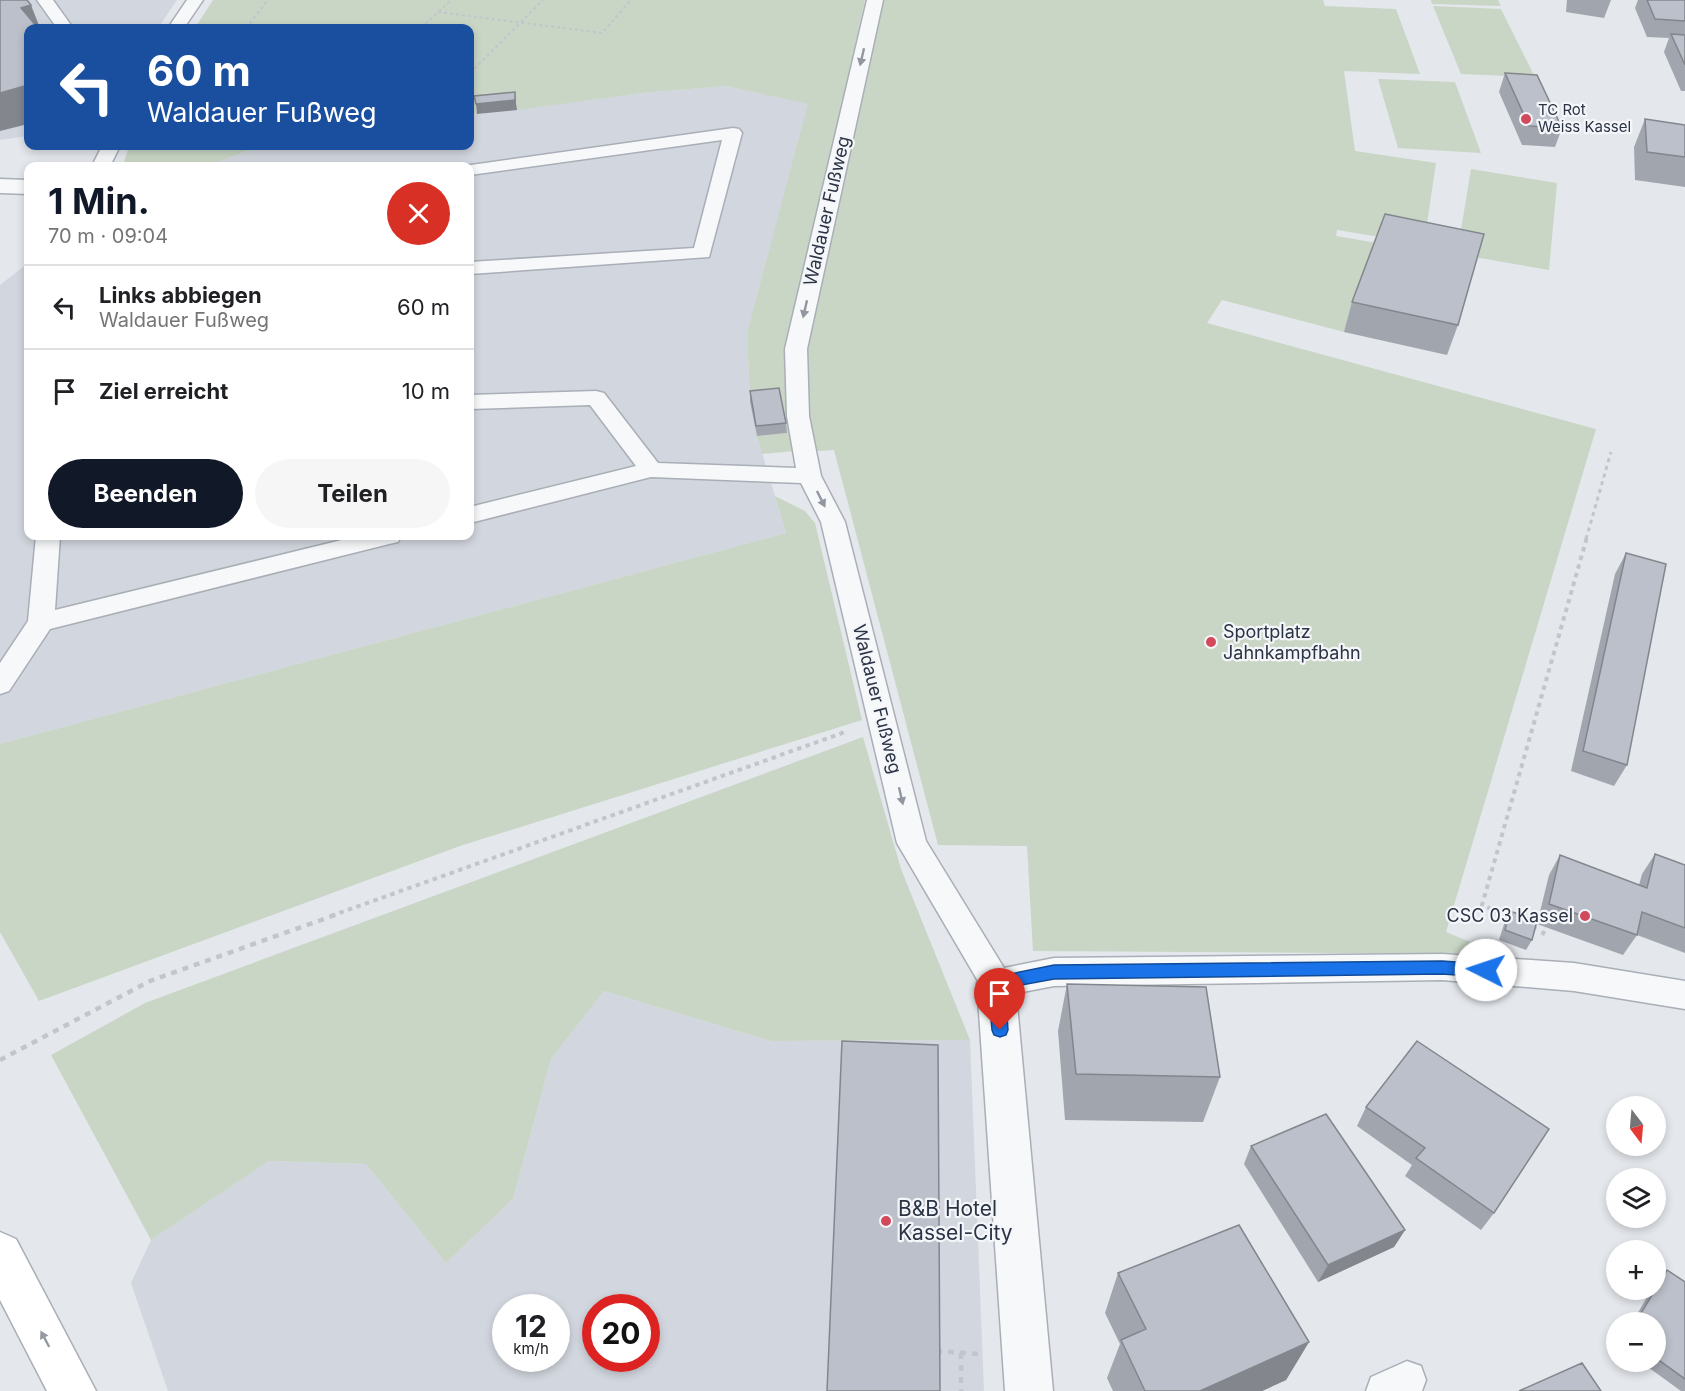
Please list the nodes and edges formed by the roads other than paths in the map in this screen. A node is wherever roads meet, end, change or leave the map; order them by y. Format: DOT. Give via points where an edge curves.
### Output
graph roads {
  1 [pos="45,0"];
  2 [pos="195,0"];
  3 [pos="875,0"];
  4 [pos="61,24"];
  5 [pos="179,24"];
  6 [pos="474,169"];
  7 [pos="0,186"];
  8 [pos="24,187"];
  9 [pos="474,268"];
  10 [pos="474,402"];
  11 [pos="651,470"];
  12 [pos="809,476"];
  13 [pos="474,514"];
  14 [pos="48,540"];
  15 [pos="373,540"];
  16 [pos="41,622"];
  17 [pos="0,684"];
  18 [pos="996,983"];
  19 [pos="1685,995"];
  20 [pos="0,1254"];
  21 [pos="72,1391"];
  22 [pos="1029,1391"];
  1 -- 4 [label="lane"];
  2 -- 5 [label="lane"];
  3 -- 12 [label="lane, Waldauer Fußweg, one-way" via="796,349 798,416"];
  6 -- 9 [label="lane" via="733,133 702,253"];
  7 -- 8 [label="street"];
  10 -- 11 [label="lane" via="596,398"];
  11 -- 12 [label="lane"];
  11 -- 13 [label="lane"];
  12 -- 18 [label="lane, Waldauer Fußweg, one-way" via="833,522 912,843"];
  14 -- 16 [label="lane"];
  15 -- 16 [label="lane"];
  16 -- 17 [label="lane"];
  18 -- 19 [label="lane" via="1054,972 1442,967 1574,977"];
  18 -- 22 [label="street, Waldauer Fußweg"];
  21 -- 20 [label="main road, one-way"];
}
